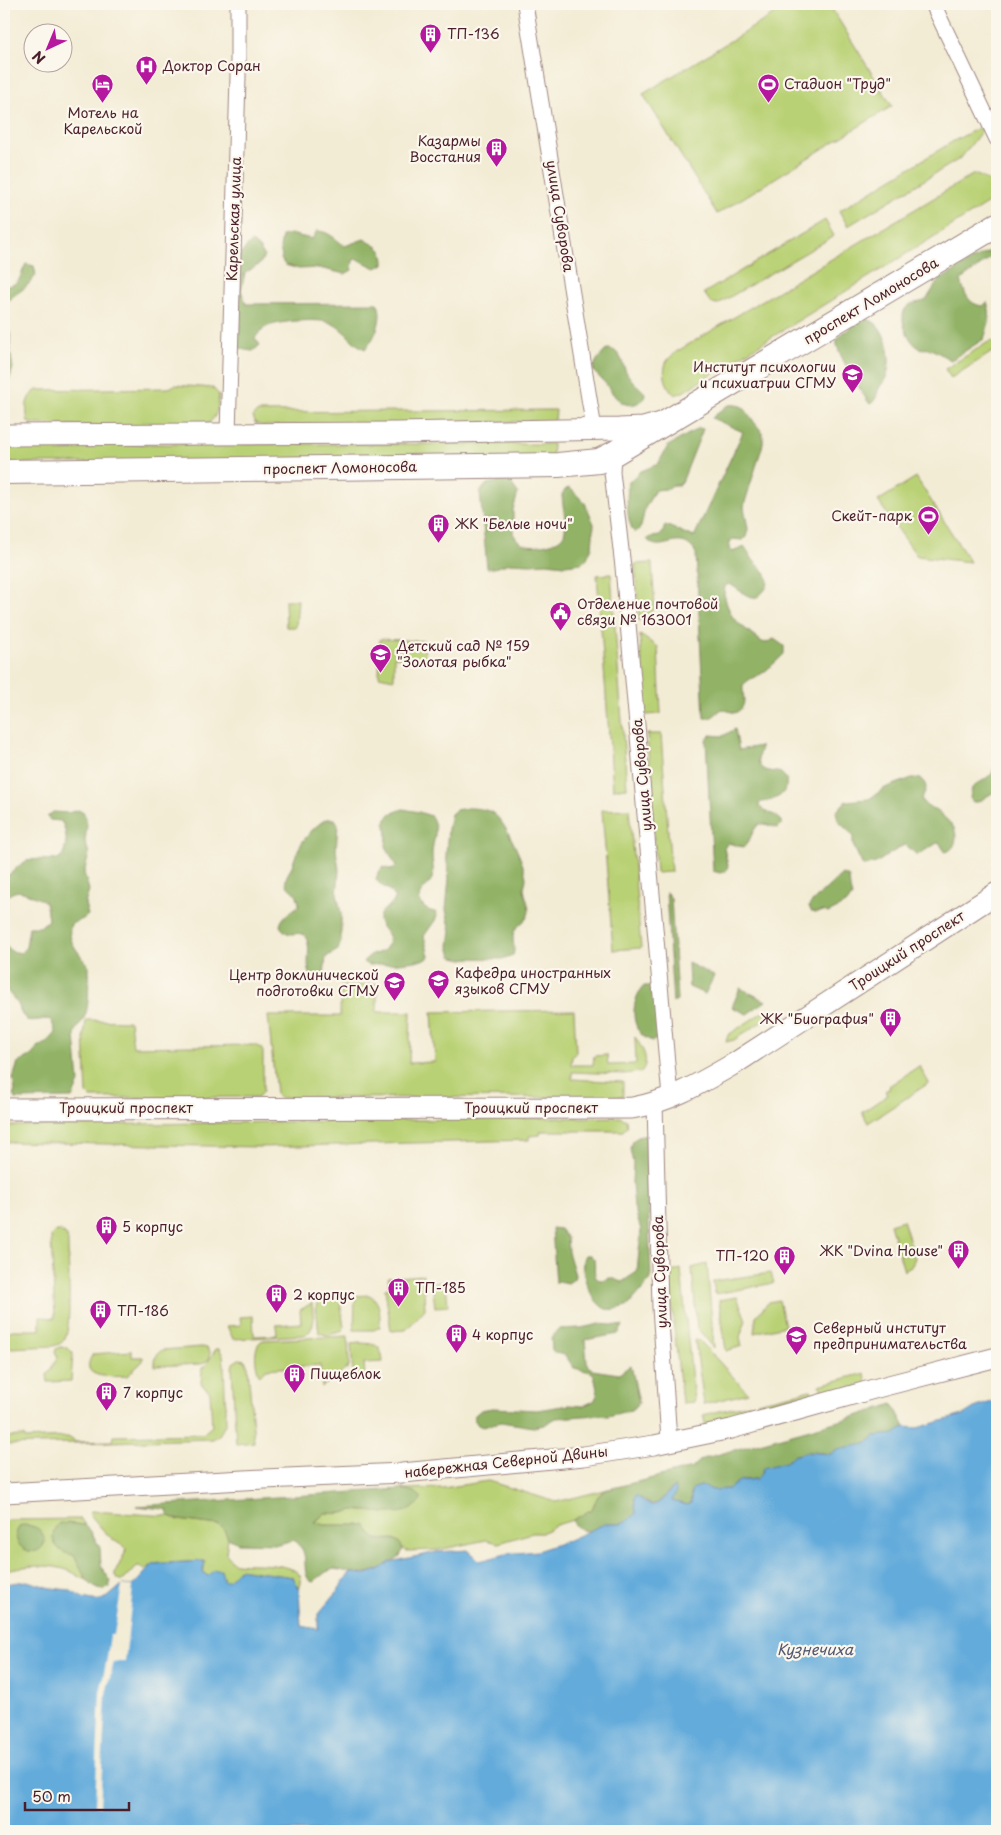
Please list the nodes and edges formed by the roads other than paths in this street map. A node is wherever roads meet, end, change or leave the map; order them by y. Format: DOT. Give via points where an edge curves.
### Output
graph roads {
  1 [pos="238,4"];
  2 [pos="525,4"];
  3 [pos="934,4"];
  4 [pos="997,139"];
  5 [pos="997,225"];
  6 [pos="666,422"];
  7 [pos="594,429"];
  8 [pos="228,434"];
  9 [pos="4,435"];
  10 [pos="613,454"];
  11 [pos="4,472"];
  12 [pos="997,893"];
  13 [pos="662,1100"];
  14 [pos="4,1109"];
  15 [pos="997,1357"];
  16 [pos="669,1440"];
  17 [pos="4,1494"];
  1 -- 8 [label="street, Карельская улица"];
  2 -- 7 [label="street, улица Суворова"];
  3 -- 4 [label="street"];
  5 -- 6 [label="main road, проспект Ломоносова"];
  6 -- 7 [label="main road, проспект Ломоносова" via="643,428"];
  6 -- 10 [label="main road, проспект Ломоносова"];
  7 -- 8 [label="main road, проспект Ломоносова"];
  8 -- 9 [label="main road, проспект Ломоносова"];
  10 -- 11 [label="main road, проспект Ломоносова" via="598,461 558,465"];
  10 -- 13 [label="street, улица Суворова"];
  12 -- 13 [label="main road, Троицкий проспект" via="736,1062"];
  13 -- 14 [label="main road, Троицкий проспект" via="632,1108"];
  13 -- 16 [label="street, улица Суворова" via="660,1307"];
  15 -- 16 [label="street, набережная Северной Двины" via="730,1429"];
  16 -- 17 [label="street, набережная Северной Двины" via="584,1456 439,1470"];
}
